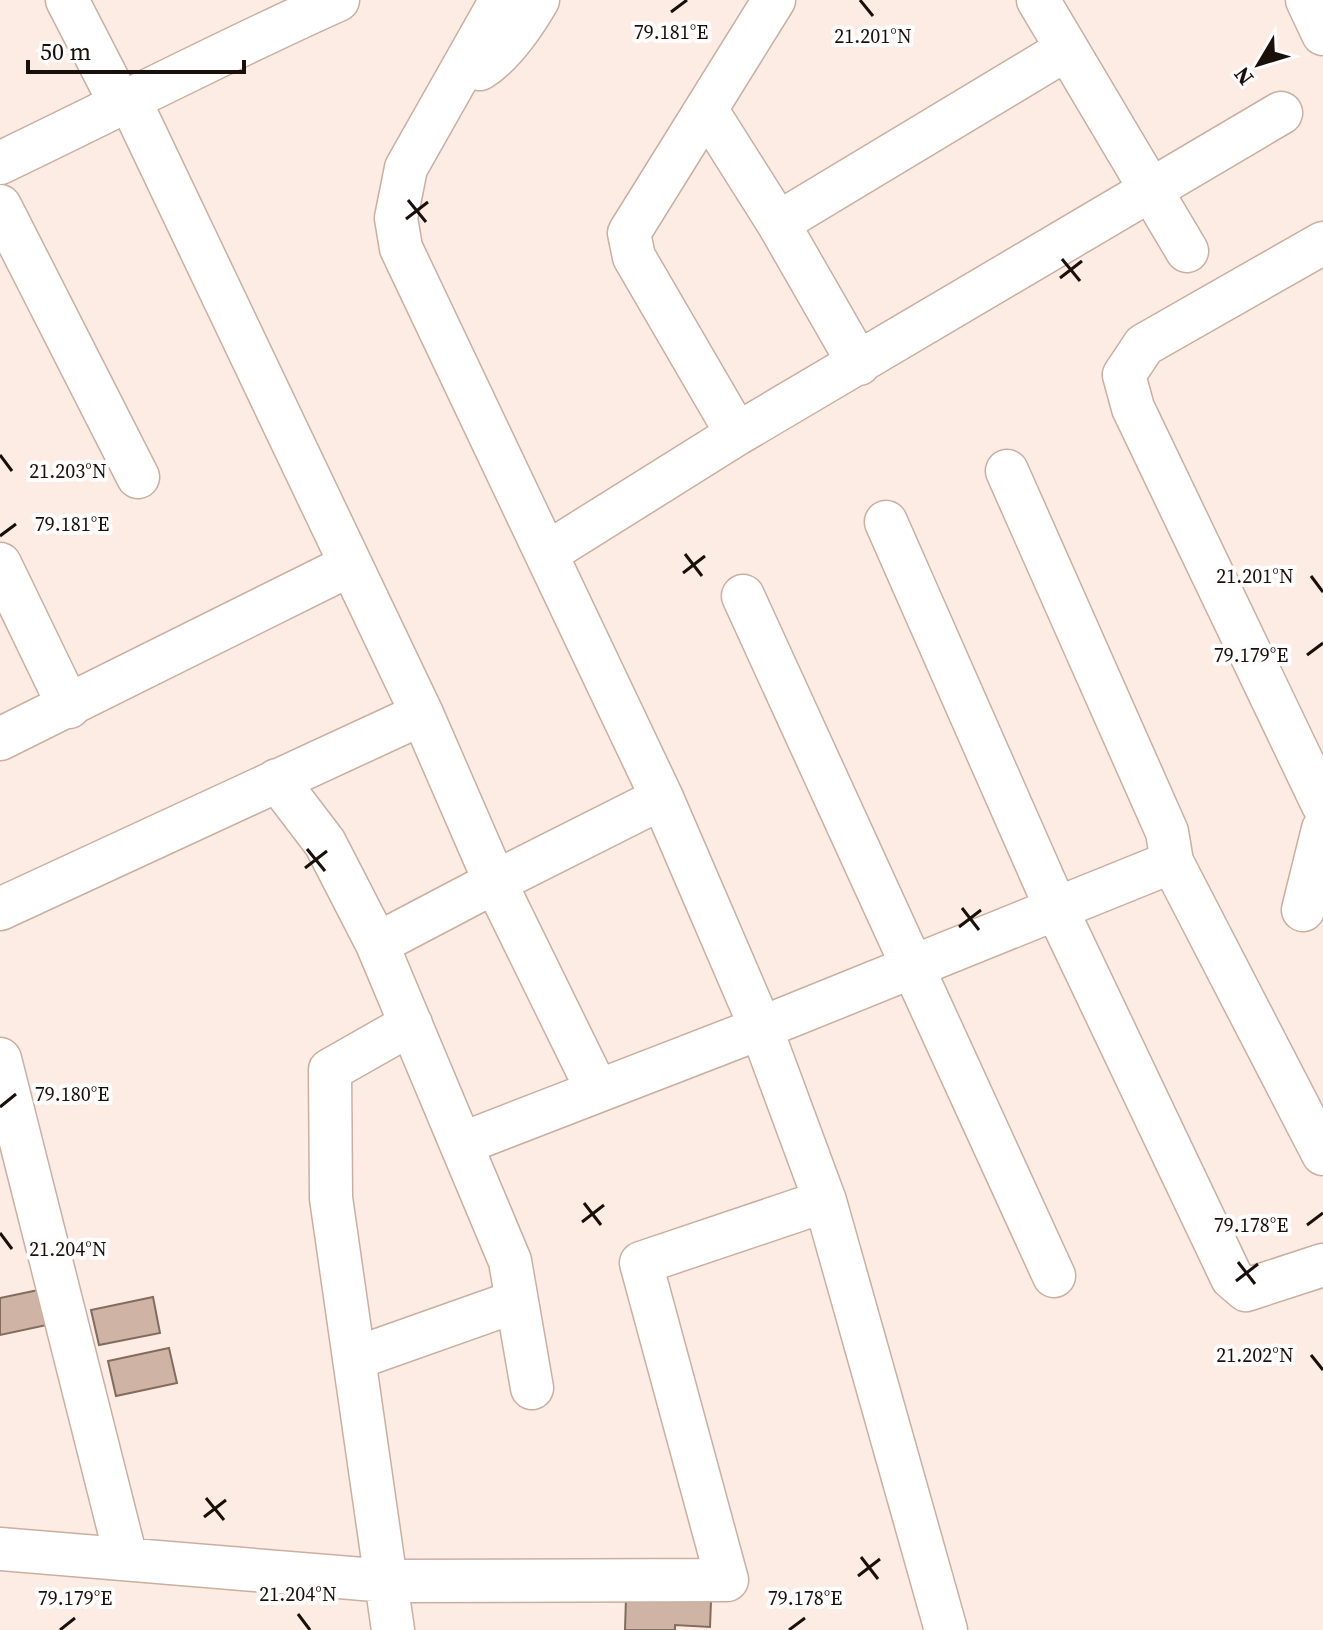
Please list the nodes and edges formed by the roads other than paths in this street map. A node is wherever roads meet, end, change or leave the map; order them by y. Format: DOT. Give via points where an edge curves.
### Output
graph roads {
  1 [pos="67,0"];
  2 [pos="338,0"];
  3 [pos="501,0"];
  4 [pos="538,0"];
  5 [pos="774,0"];
  6 [pos="1038,0"];
  7 [pos="1307,0"];
  8 [pos="264,15"];
  9 [pos="1323,34"];
  10 [pos="1067,49"];
  11 [pos="455,84"];
  12 [pos="126,103"];
  13 [pos="706,109"];
  14 [pos="1281,113"];
  15 [pos="0,163"];
  16 [pos="1150,190"];
  17 [pos="0,206"];
  18 [pos="778,223"];
  19 [pos="1323,243"];
  20 [pos="1187,251"];
  21 [pos="859,364"];
  22 [pos="737,434"];
  23 [pos="1007,471"];
  24 [pos="138,477"];
  25 [pos="886,522"];
  26 [pos="547,553"];
  27 [pos="0,564"];
  28 [pos="350,565"];
  29 [pos="743,596"];
  30 [pos="69,707"];
  31 [pos="422,714"];
  32 [pos="0,739"];
  33 [pos="277,780"];
  34 [pos="662,798"];
  35 [pos="1323,805"];
  36 [pos="1323,829"];
  37 [pos="1172,862"];
  38 [pos="495,882"];
  39 [pos="1056,908"];
  40 [pos="0,909"];
  41 [pos="1303,910"];
  42 [pos="377,944"];
  43 [pos="912,965"];
  44 [pos="411,1024"];
  45 [pos="761,1028"];
  46 [pos="0,1059"];
  47 [pos="597,1090"];
  48 [pos="461,1144"];
  49 [pos="1323,1154"];
  50 [pos="825,1201"];
  51 [pos="1323,1265"];
  52 [pos="1054,1276"];
  53 [pos="517,1301"];
  54 [pos="356,1358"];
  55 [pos="532,1388"];
  56 [pos="0,1549"];
  57 [pos="126,1558"];
  58 [pos="387,1581"];
  59 [pos="393,1630"];
  60 [pos="946,1630"];
  1 -- 12 [label="street"];
  2 -- 8 [label="street"];
  3 -- 11 [label="street"];
  4 -- 11 [label="street" via="490,62"];
  5 -- 13 [label="street"];
  6 -- 10 [label="street"];
  7 -- 9 [label="street"];
  8 -- 12 [label="street"];
  10 -- 16 [label="street"];
  10 -- 18 [label="street"];
  11 -- 26 [label="street" via="406,168 396,218 401,248"];
  12 -- 15 [label="street"];
  12 -- 28 [label="street"];
  13 -- 18 [label="street"];
  13 -- 22 [label="street" via="629,233 634,257"];
  14 -- 16 [label="street"];
  16 -- 20 [label="street"];
  16 -- 21 [label="street"];
  17 -- 24 [label="street"];
  18 -- 21 [label="street"];
  19 -- 35 [label="street" via="1144,345 1124,375 1133,408"];
  21 -- 22 [label="street"];
  22 -- 26 [label="street"];
  23 -- 37 [label="street" via="1167,832"];
  25 -- 39 [label="street"];
  26 -- 34 [label="street"];
  27 -- 30 [label="street"];
  28 -- 30 [label="street"];
  28 -- 31 [label="street"];
  29 -- 43 [label="street"];
  30 -- 32 [label="street"];
  31 -- 33 [label="street"];
  31 -- 38 [label="street"];
  33 -- 40 [label="street"];
  33 -- 42 [label="street" via="325,843"];
  34 -- 38 [label="street"];
  34 -- 45 [label="street"];
  36 -- 41 [label="street"];
  37 -- 39 [label="street"];
  37 -- 49 [label="street"];
  38 -- 42 [label="street"];
  38 -- 47 [label="street"];
  39 -- 43 [label="street"];
  39 -- 51 [label="street" via="1232,1278 1246,1290"];
  42 -- 44 [label="street"];
  43 -- 45 [label="street"];
  43 -- 52 [label="street"];
  44 -- 48 [label="street"];
  44 -- 54 [label="street" via="330,1070 331,1198"];
  45 -- 47 [label="street"];
  45 -- 50 [label="street"];
  46 -- 57 [label="street"];
  47 -- 48 [label="street"];
  48 -- 53 [label="street" via="510,1261"];
  50 -- 58 [label="street" via="641,1263 727,1580"];
  50 -- 60 [label="street"];
  53 -- 54 [label="street"];
  53 -- 55 [label="street"];
  54 -- 58 [label="street"];
  56 -- 57 [label="street"];
  57 -- 58 [label="street"];
  58 -- 59 [label="street"];
}
